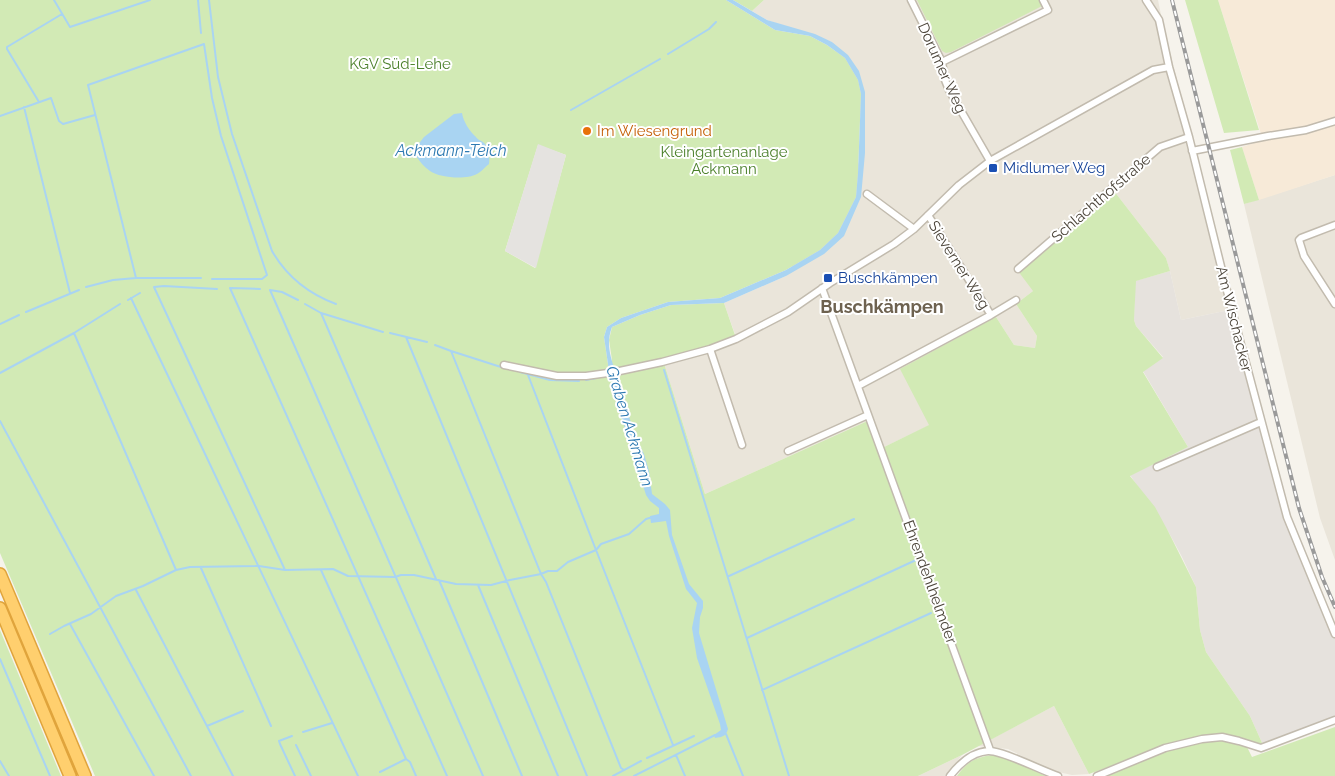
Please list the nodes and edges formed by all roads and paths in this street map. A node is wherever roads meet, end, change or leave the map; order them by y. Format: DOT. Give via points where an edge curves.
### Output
graph roads {
  1 [pos="911,0"];
  2 [pos="1043,0"];
  3 [pos="1146,0"];
  4 [pos="942,62"];
  5 [pos="1169,67"];
  6 [pos="1335,121"];
  7 [pos="1188,137"];
  8 [pos="1192,151"];
  9 [pos="990,161"];
  10 [pos="867,194"];
  11 [pos="928,215"];
  12 [pos="1335,225"];
  13 [pos="914,229"];
  14 [pos="1018,269"];
  15 [pos="822,288"];
  16 [pos="1016,300"];
  17 [pos="1335,304"];
  18 [pos="991,315"];
  19 [pos="710,349"];
  20 [pos="504,365"];
  21 [pos="858,386"];
  22 [pos="868,415"];
  23 [pos="1261,422"];
  24 [pos="742,445"];
  25 [pos="788,451"];
  26 [pos="1157,467"];
  27 [pos="0,574"];
  28 [pos="0,608"];
  29 [pos="1335,634"];
  30 [pos="1335,720"];
  31 [pos="990,750"];
  32 [pos="70,776"];
  33 [pos="84,776"];
  34 [pos="950,776"];
  35 [pos="1058,776"];
  36 [pos="1097,776"];
  1 -- 4 [label="street, Dorumer Weg"];
  2 -- 4 [label="street" via="1048,10"];
  3 -- 5 [label="street, Am Wischacker" via="1158,20"];
  4 -- 9 [label="street, Dorumer Weg" via="949,90"];
  5 -- 7 [label="street, Am Wischacker"];
  5 -- 9 [label="street" via="1152,70"];
  6 -- 8 [label="street" via="1306,130"];
  7 -- 8 [label="street, Am Wischacker"];
  7 -- 14 [label="street, Schlachthofstraße" via="1160,147"];
  8 -- 23 [label="street, Am Wischacker"];
  9 -- 11 [label="street"];
  10 -- 13 [label="street"];
  11 -- 13 [label="street"];
  11 -- 18 [label="street, Sieverner Weg"];
  12 -- 17 [label="street" via="1299,240 1304,256"];
  13 -- 15 [label="street"];
  15 -- 19 [label="street" via="757,329"];
  15 -- 21 [label="street, Ehrendehlhelmder"];
  16 -- 18 [label="street"];
  18 -- 21 [label="street"];
  19 -- 20 [label="street" via="586,376 557,376"];
  19 -- 24 [label="street"];
  21 -- 22 [label="street, Ehrendehlhelmder"];
  22 -- 25 [label="street"];
  22 -- 31 [label="street, Ehrendehlhelmder"];
  23 -- 26 [label="street"];
  23 -- 29 [label="street, Am Wischacker" via="1287,518"];
  27 -- 33 [label="highway"];
  28 -- 32 [label="highway"];
  30 -- 36 [label="street" via="1261,748 1222,737 1202,738 1164,748"];
  31 -- 34 [label="street" via="970,757"];
  31 -- 35 [label="street"];
}
